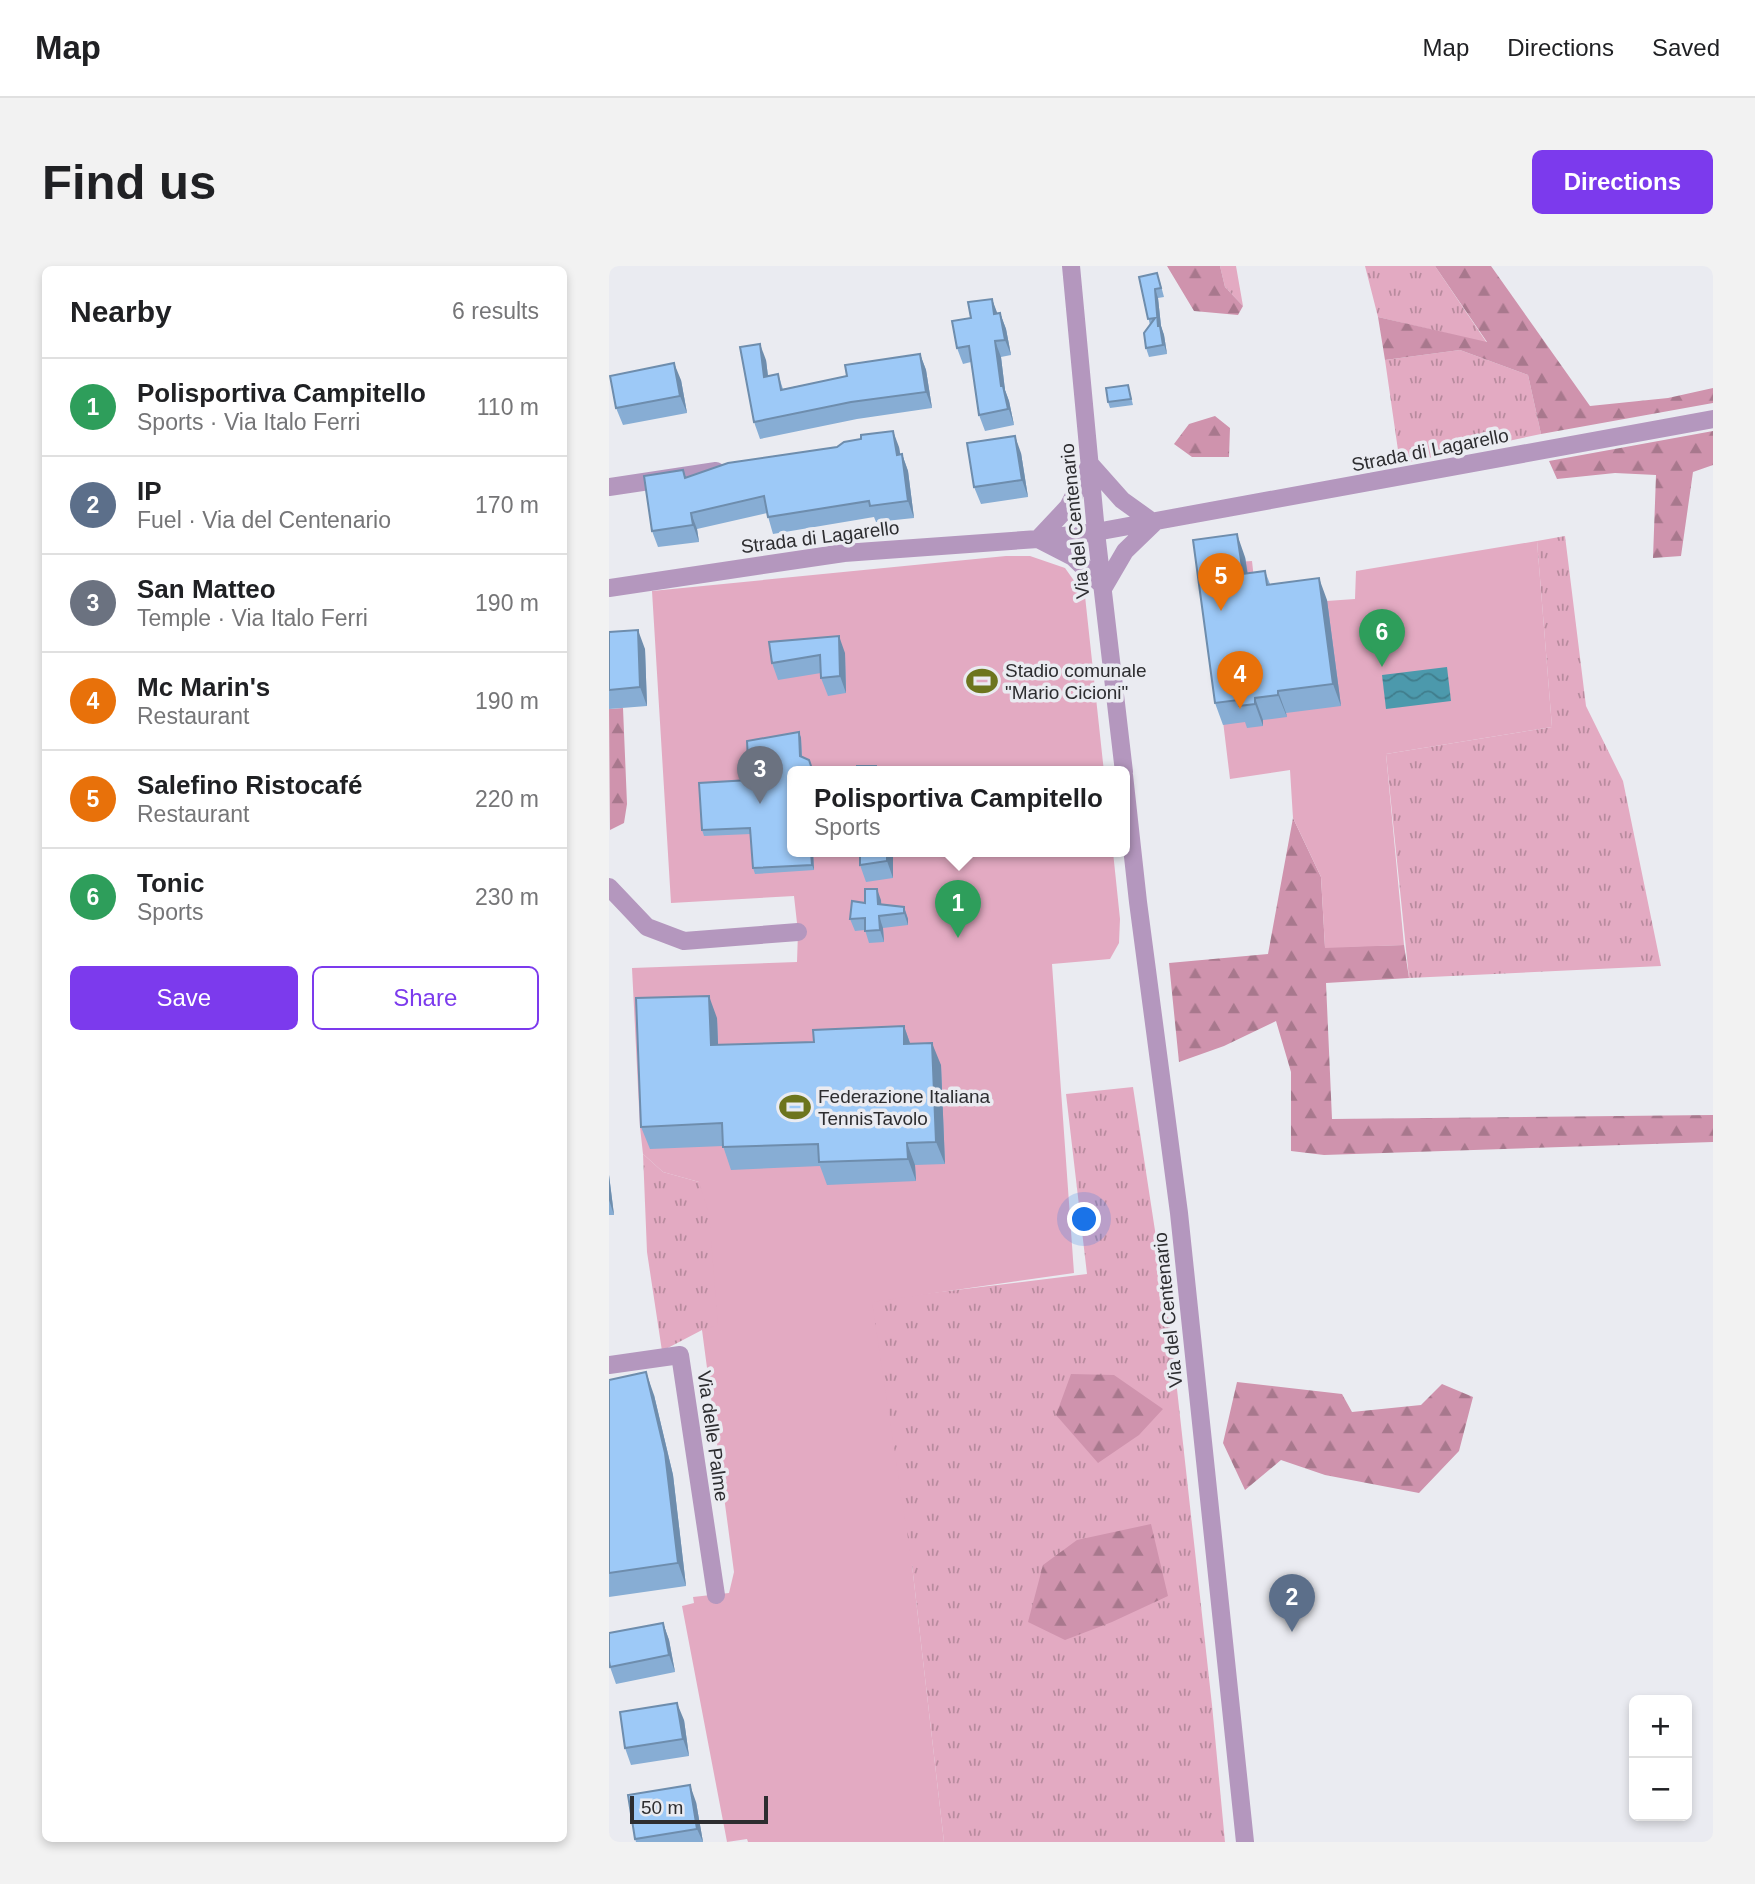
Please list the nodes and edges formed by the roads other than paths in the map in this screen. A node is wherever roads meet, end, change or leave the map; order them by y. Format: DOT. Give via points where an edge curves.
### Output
graph roads {
  1 [pos="1071,266"];
  2 [pos="1713,419"];
  3 [pos="1090,464"];
  4 [pos="732,469"];
  5 [pos="609,487"];
  6 [pos="1154,523"];
  7 [pos="1096,532"];
  8 [pos="1038,539"];
  9 [pos="1104,587"];
  10 [pos="609,588"];
  11 [pos="1123,766"];
  12 [pos="1130,821"];
  13 [pos="609,887"];
  14 [pos="798,932"];
  15 [pos="609,1365"];
  16 [pos="716,1595"];
  17 [pos="1245,1842"];
  1 -- 3 [label="street, Via del Centenario"];
  2 -- 6 [label="street, Strada di Lagarello"];
  3 -- 6 [label="street" via="1122,500"];
  3 -- 7 [label="street, Via del Centenario"];
  3 -- 8 [label="street" via="1068,507"];
  4 -- 5 [label="street"];
  6 -- 7 [label="street, Strada di Lagarello"];
  6 -- 9 [label="street" via="1125,551"];
  7 -- 8 [label="street, Strada di Lagarello"];
  7 -- 9 [label="street, Via del Centenario"];
  8 -- 9 [label="street" via="1073,557"];
  8 -- 10 [label="street, Strada di Lagarello" via="843,552"];
  9 -- 11 [label="street, Via del Centenario"];
  12 -- 17 [label="street, Via del Centenario" via="1179,1213"];
  13 -- 14 [label="street" via="647,927 684,941"];
  15 -- 16 [label="street, Via delle Palme" via="680,1355"];
}
